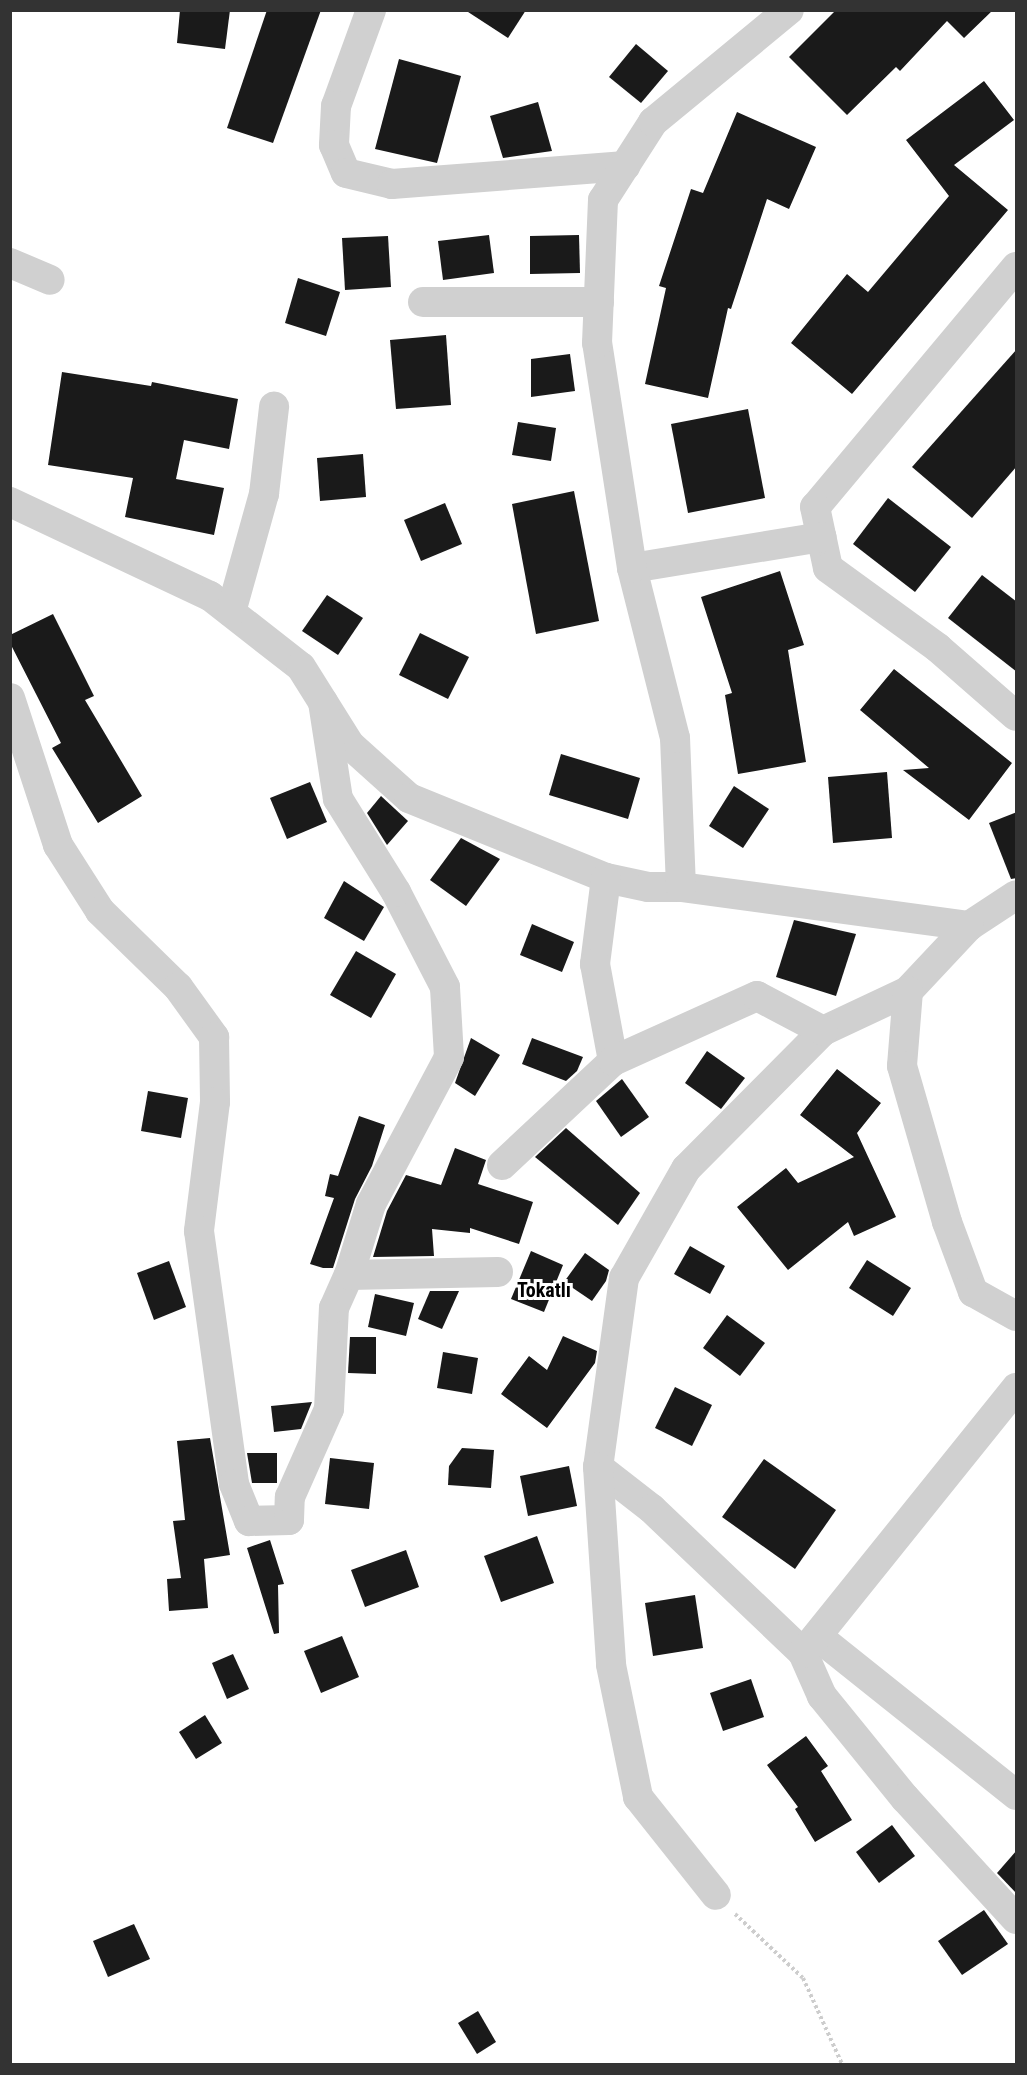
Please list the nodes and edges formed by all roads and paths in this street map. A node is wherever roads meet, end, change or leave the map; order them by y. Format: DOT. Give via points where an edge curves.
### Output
graph roads {
  1 [pos="372,10"];
  2 [pos="789,10"];
  3 [pos="625,166"];
  4 [pos="10,263"];
  5 [pos="1017,267"];
  6 [pos="50,280"];
  7 [pos="423,302"];
  8 [pos="599,302"];
  9 [pos="274,407"];
  10 [pos="10,502"];
  11 [pos="821,537"];
  12 [pos="632,568"];
  13 [pos="231,612"];
  14 [pos="10,698"];
  15 [pos="323,702"];
  16 [pos="1017,716"];
  17 [pos="606,878"];
  18 [pos="681,887"];
  19 [pos="1017,895"];
  20 [pos="969,927"];
  21 [pos="908,991"];
  22 [pos="823,1031"];
  23 [pos="613,1061"];
  24 [pos="502,1165"];
  25 [pos="498,1272"];
  26 [pos="349,1275"];
  27 [pos="1017,1316"];
  28 [pos="1017,1388"];
  29 [pos="598,1467"];
  30 [pos="810,1645"];
  31 [pos="1017,1795"];
  32 [pos="716,1895"];
  33 [pos="1017,1919"];
  34 [pos="842,2064"];
  1 -- 3 [label="street" via="336,106 334,145 346,173 392,184"];
  2 -- 3 [label="street" via="653,122"];
  3 -- 8 [label="street" via="603,200"];
  4 -- 6 [label="street"];
  5 -- 11 [label="street" via="815,507"];
  7 -- 8 [label="street"];
  8 -- 12 [label="street" via="597,343"];
  9 -- 13 [label="street" via="264,494"];
  10 -- 13 [label="street" via="210,596"];
  11 -- 12 [label="street"];
  11 -- 16 [label="street" via="828,568 938,648"];
  12 -- 18 [label="street" via="675,738"];
  13 -- 15 [label="street" via="301,667"];
  14 -- 26 [label="street" via="57,845 100,911 178,987 214,1037 215,1102 199,1231 234,1484 249,1521 289,1520 290,1497 329,1409 333,1308"];
  15 -- 17 [label="street" via="350,745 409,798"];
  15 -- 26 [label="street" via="338,799 396,892 445,987 450,1057 371,1204"];
  17 -- 18 [label="street" via="648,887"];
  17 -- 23 [label="street" via="596,964"];
  18 -- 20 [label="street"];
  19 -- 20 [label="street"];
  20 -- 21 [label="street"];
  21 -- 22 [label="street"];
  21 -- 27 [label="street" via="902,1066 947,1222 973,1292"];
  22 -- 23 [label="street" via="757,996"];
  22 -- 29 [label="street" via="686,1168 624,1278"];
  23 -- 24 [label="street"];
  25 -- 26 [label="street"];
  28 -- 30 [label="street"];
  29 -- 30 [label="street"];
  29 -- 32 [label="street" via="611,1665 638,1797"];
  30 -- 31 [label="street"];
  30 -- 33 [label="street" via="822,1696 905,1798"];
  32 -- 34 [label="path" via="803,1978"];
}
